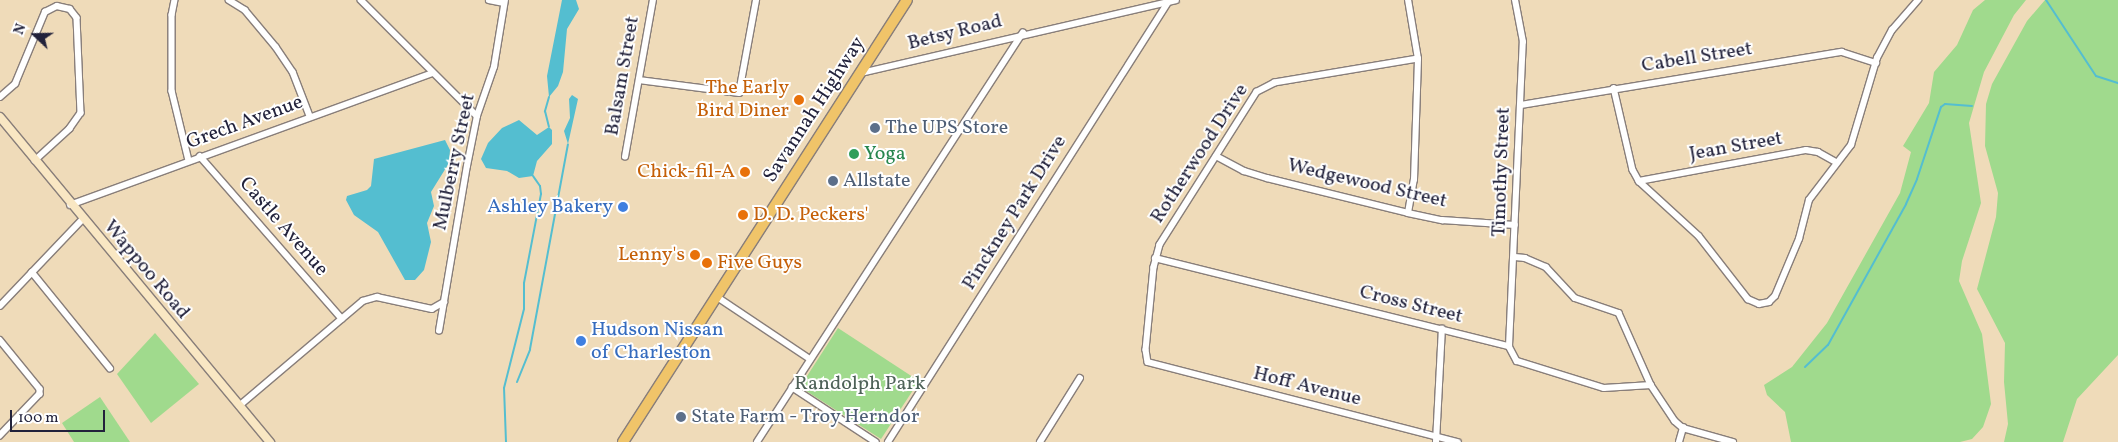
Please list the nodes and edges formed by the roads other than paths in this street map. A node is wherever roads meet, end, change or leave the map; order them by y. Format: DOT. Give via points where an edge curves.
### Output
graph roads {
  1 [pos="175,0"];
  2 [pos="229,0"];
  3 [pos="360,0"];
  4 [pos="489,0"];
  5 [pos="653,0"];
  6 [pos="756,0"];
  7 [pos="908,0"];
  8 [pos="1176,0"];
  9 [pos="1408,0"];
  10 [pos="1515,0"];
  11 [pos="1918,0"];
  12 [pos="504,1"];
  13 [pos="1169,1"];
  14 [pos="1023,33"];
  15 [pos="1418,59"];
  16 [pos="1876,63"];
  17 [pos="432,73"];
  18 [pos="860,73"];
  19 [pos="639,80"];
  20 [pos="1614,88"];
  21 [pos="0,97"];
  22 [pos="1522,105"];
  23 [pos="310,116"];
  24 [pos="477,116"];
  25 [pos="0,118"];
  26 [pos="200,156"];
  27 [pos="1216,156"];
  28 [pos="625,157"];
  29 [pos="35,161"];
  30 [pos="189,161"];
  31 [pos="1836,162"];
  32 [pos="1639,181"];
  33 [pos="70,205"];
  34 [pos="1408,213"];
  35 [pos="82,220"];
  36 [pos="1515,225"];
  37 [pos="1515,257"];
  38 [pos="1155,258"];
  39 [pos="32,272"];
  40 [pos="716,296"];
  41 [pos="444,302"];
  42 [pos="0,306"];
  43 [pos="342,319"];
  44 [pos="1442,329"];
  45 [pos="439,331"];
  46 [pos="0,340"];
  47 [pos="1509,346"];
  48 [pos="810,359"];
  49 [pos="1148,362"];
  50 [pos="110,368"];
  51 [pos="1080,378"];
  52 [pos="1651,385"];
  53 [pos="792,388"];
  54 [pos="239,406"];
  55 [pos="1683,428"];
  56 [pos="0,436"];
  57 [pos="1436,439"];
  58 [pos="270,442"];
  59 [pos="623,442"];
  60 [pos="757,442"];
  61 [pos="876,442"];
  62 [pos="888,442"];
  63 [pos="1040,442"];
  64 [pos="1458,442"];
  65 [pos="1679,442"];
  66 [pos="1733,442"];
  1 -- 30 [label="street" via="172,15 172,91"];
  2 -- 23 [label="street" via="245,10 276,47 293,72"];
  3 -- 17 [label="street"];
  4 -- 12 [label="street"];
  5 -- 19 [label="street, Balsam Street"];
  6 -- 19 [label="street" via="739,93"];
  7 -- 18 [label="highway, Savannah Highway"];
  8 -- 13 [label="street, Betsy Road"];
  9 -- 15 [label="street"];
  10 -- 22 [label="street, Timothy Street" via="1523,42"];
  11 -- 16 [label="street" via="1892,30"];
  12 -- 24 [label="street, Mulberry Street" via="494,67"];
  13 -- 14 [label="street, Betsy Road"];
  13 -- 62 [label="street, Pinckney Park Drive"];
  14 -- 18 [label="street, Betsy Road"];
  14 -- 48 [label="street"];
  15 -- 27 [label="street, Rotherwood Drive" via="1262,87"];
  15 -- 34 [label="street" via="1414,180"];
  16 -- 20 [label="street, Cabell Street" via="1842,52"];
  16 -- 31 [label="street" via="1851,145"];
  17 -- 23 [label="street, Grech Avenue"];
  17 -- 24 [label="street"];
  18 -- 40 [label="highway, Savannah Highway"];
  19 -- 28 [label="street, Balsam Street"];
  20 -- 22 [label="street, Cabell Street"];
  20 -- 32 [label="street" via="1633,170"];
  21 -- 29 [label="street" via="15,84 44,12 57,6 70,9 77,18 81,113 70,130"];
  22 -- 36 [label="street, Timothy Street"];
  23 -- 26 [label="street, Grech Avenue"];
  24 -- 41 [label="street, Mulberry Street"];
  25 -- 29 [label="main road, Wappoo Road"];
  26 -- 30 [label="street, Grech Avenue"];
  26 -- 43 [label="street, Castle Avenue"];
  27 -- 34 [label="street, Wedgewood Street" via="1244,171"];
  27 -- 38 [label="street, Rotherwood Drive"];
  29 -- 33 [label="main road, Wappoo Road"];
  30 -- 33 [label="street, Grech Avenue"];
  31 -- 32 [label="street, Jean Street" via="1818,152 1806,150"];
  31 -- 32 [label="street" via="1809,200 1799,239 1775,296 1769,302 1759,304 1748,299 1699,236"];
  33 -- 35 [label="main road, Wappoo Road"];
  34 -- 36 [label="street, Wedgewood Street" via="1442,220"];
  35 -- 39 [label="street"];
  35 -- 54 [label="main road, Wappoo Road"];
  36 -- 37 [label="street, Timothy Street"];
  37 -- 47 [label="street, Timothy Street"];
  37 -- 52 [label="street" via="1546,268 1575,298 1619,313"];
  38 -- 44 [label="street, Cross Street"];
  38 -- 49 [label="street, Rotherwood Drive"];
  39 -- 42 [label="street"];
  39 -- 50 [label="street"];
  40 -- 48 [label="street"];
  40 -- 59 [label="highway, Savannah Highway"];
  41 -- 43 [label="street" via="432,309 377,297 363,301"];
  41 -- 45 [label="street, Mulberry Street"];
  43 -- 54 [label="street"];
  44 -- 47 [label="street, Cross Street"];
  44 -- 57 [label="street"];
  46 -- 56 [label="street" via="40,389 40,394"];
  47 -- 52 [label="street" via="1517,361 1604,388"];
  48 -- 53 [label="street"];
  49 -- 57 [label="street, Hoff Avenue"];
  51 -- 63 [label="street"];
  52 -- 55 [label="street"];
  53 -- 60 [label="street"];
  53 -- 61 [label="street"];
  54 -- 58 [label="main road, Wappoo Road"];
  55 -- 65 [label="street"];
  55 -- 66 [label="street"];
  57 -- 64 [label="street, Hoff Avenue"];
}
